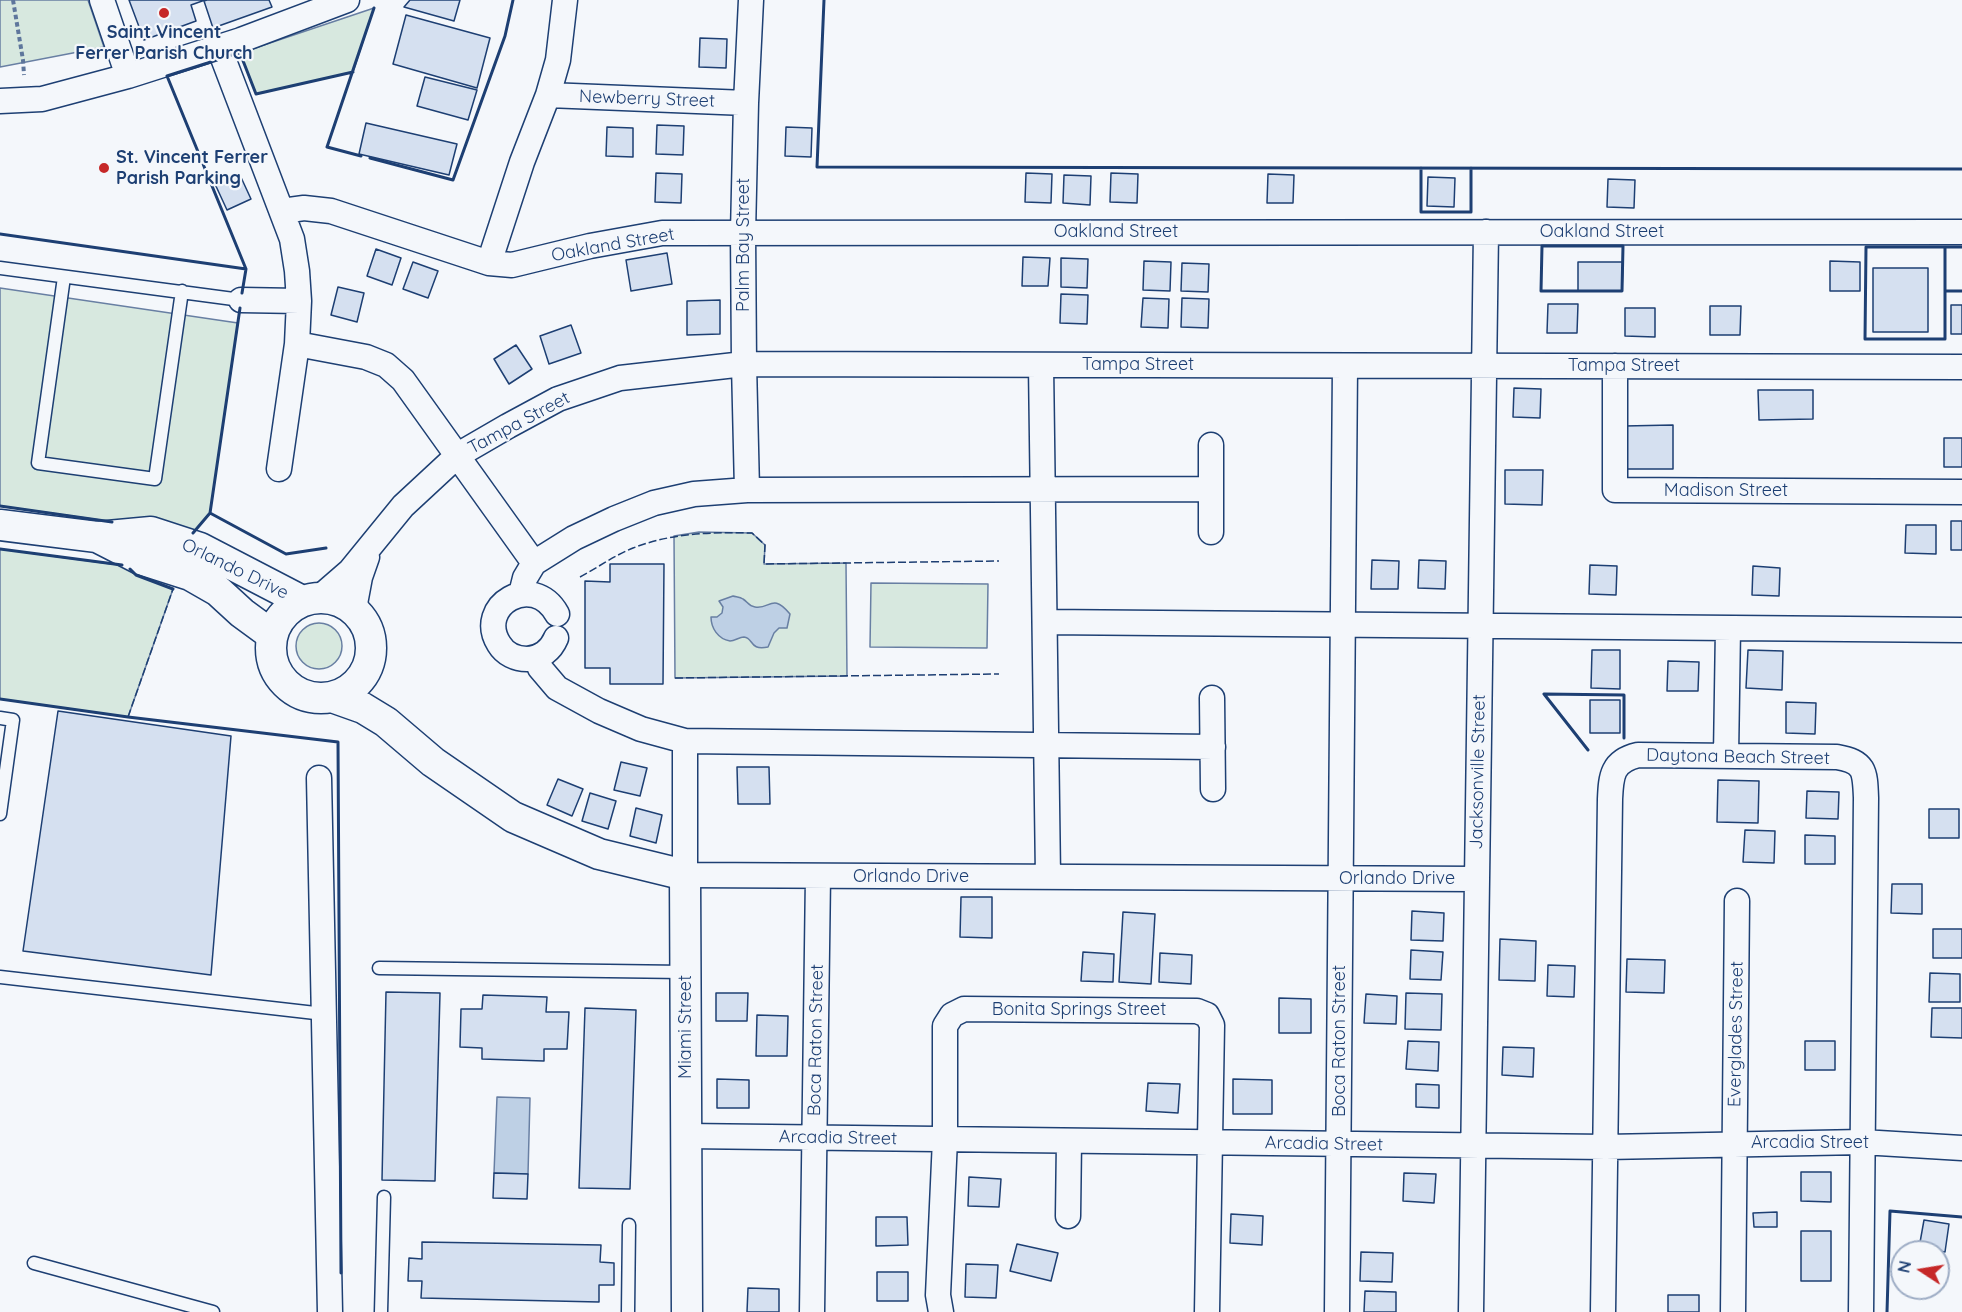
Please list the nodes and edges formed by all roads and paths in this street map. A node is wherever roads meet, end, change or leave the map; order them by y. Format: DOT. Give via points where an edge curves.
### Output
graph roads {
  1 [pos="13,0"];
  2 [pos="102,0"];
  3 [pos="347,0"];
  4 [pos="566,0"];
  5 [pos="752,0"];
  6 [pos="223,58"];
  7 [pos="128,76"];
  8 [pos="548,95"];
  9 [pos="25,100"];
  10 [pos="0,101"];
  11 [pos="746,103"];
  12 [pos="282,212"];
  13 [pos="1962,231"];
  14 [pos="1485,232"];
  15 [pos="743,233"];
  16 [pos="489,262"];
  17 [pos="0,268"];
  18 [pos="64,277"];
  19 [pos="182,291"];
  20 [pos="241,300"];
  21 [pos="299,301"];
  22 [pos="297,344"];
  23 [pos="744,364"];
  24 [pos="1041,365"];
  25 [pos="1345,366"];
  26 [pos="1484,366"];
  27 [pos="1616,366"];
  28 [pos="1962,368"];
  29 [pos="1211,445"];
  30 [pos="458,455"];
  31 [pos="279,469"];
  32 [pos="1043,489"];
  33 [pos="1211,489"];
  34 [pos="747,490"];
  35 [pos="1962,492"];
  36 [pos="0,525"];
  37 [pos="1211,532"];
  38 [pos="97,537"];
  39 [pos="372,546"];
  40 [pos="534,563"];
  41 [pos="521,594"];
  42 [pos="311,599"];
  43 [pos="354,609"];
  44 [pos="557,614"];
  45 [pos="1045,622"];
  46 [pos="1343,624"];
  47 [pos="1480,626"];
  48 [pos="1728,628"];
  49 [pos="1962,630"];
  50 [pos="272,635"];
  51 [pos="556,638"];
  52 [pos="536,658"];
  53 [pos="363,676"];
  54 [pos="332,697"];
  55 [pos="1212,698"];
  56 [pos="0,718"];
  57 [pos="386,722"];
  58 [pos="685,741"];
  59 [pos="1046,745"];
  60 [pos="1213,747"];
  61 [pos="1726,756"];
  62 [pos="319,778"];
  63 [pos="1213,789"];
  64 [pos="0,814"];
  65 [pos="685,875"];
  66 [pos="818,876"];
  67 [pos="1048,877"];
  68 [pos="1341,879"];
  69 [pos="1477,879"];
  70 [pos="1737,901"];
  71 [pos="379,968"];
  72 [pos="686,972"];
  73 [pos="0,977"];
  74 [pos="324,1014"];
  75 [pos="686,1136"];
  76 [pos="814,1138"];
  77 [pos="945,1139"];
  78 [pos="1069,1141"];
  79 [pos="1862,1142"];
  80 [pos="1210,1143"];
  81 [pos="1735,1143"];
  82 [pos="1339,1144"];
  83 [pos="1473,1146"];
  84 [pos="1606,1147"];
  85 [pos="1962,1148"];
  86 [pos="384,1197"];
  87 [pos="1068,1216"];
  88 [pos="629,1225"];
  89 [pos="34,1263"];
  90 [pos="213,1312"];
  91 [pos="330,1312"];
  92 [pos="381,1312"];
  93 [pos="628,1312"];
  94 [pos="687,1312"];
  95 [pos="812,1312"];
  96 [pos="941,1312"];
  97 [pos="1207,1312"];
  98 [pos="1337,1312"];
  99 [pos="1471,1312"];
  100 [pos="1603,1312"];
  101 [pos="1733,1312"];
  102 [pos="1861,1312"];
  1 -- 9 [label="path"];
  2 -- 7 [label="street"];
  3 -- 7 [label="street"];
  4 -- 8 [label="street" via="558,60"];
  5 -- 11 [label="street, Palm Bay Street"];
  6 -- 12 [label="street"];
  7 -- 9 [label="street"];
  8 -- 11 [label="street, Newberry Street"];
  8 -- 16 [label="street"];
  9 -- 10 [label="street"];
  11 -- 15 [label="street, Palm Bay Street"];
  12 -- 16 [label="street, Oakland Street" via="304,208 331,211"];
  12 -- 21 [label="street" via="292,239"];
  13 -- 14 [label="street, Oakland Street"];
  14 -- 15 [label="street, Oakland Street"];
  14 -- 26 [label="street, Jacksonville Street"];
  15 -- 16 [label="street, Oakland Street" via="662,233 512,265"];
  15 -- 23 [label="street, Palm Bay Street"];
  17 -- 18 [label="lane"];
  18 -- 19 [label="lane"];
  18 -- 19 [label="lane" via="38,463 155,479"];
  19 -- 20 [label="lane"];
  20 -- 21 [label="street"];
  21 -- 22 [label="street"];
  22 -- 30 [label="street" via="366,357 386,366 403,380"];
  22 -- 31 [label="street"];
  23 -- 24 [label="street, Tampa Street"];
  23 -- 30 [label="street, Tampa Street" via="620,378 558,399"];
  23 -- 34 [label="street, Palm Bay Street"];
  24 -- 25 [label="street, Tampa Street"];
  24 -- 32 [label="street"];
  25 -- 26 [label="street, Tampa Street"];
  25 -- 46 [label="street, Boca Raton Street"];
  26 -- 27 [label="street, Tampa Street"];
  26 -- 47 [label="street, Jacksonville Street"];
  27 -- 28 [label="street, Tampa Street"];
  27 -- 35 [label="street, Madison Street" via="1615,490"];
  29 -- 33 [label="street"];
  30 -- 39 [label="street, Tampa Street" via="403,506"];
  30 -- 40 [label="street"];
  32 -- 33 [label="street"];
  32 -- 34 [label="street"];
  32 -- 45 [label="street"];
  33 -- 37 [label="street"];
  34 -- 40 [label="street" via="694,494 654,503 574,538"];
  36 -- 38 [label="street, Orlando Drive"];
  38 -- 42 [label="street, Orlando Drive" via="151,532 200,548"];
  38 -- 50 [label="street, Orlando Drive" via="140,559 190,575 218,591"];
  39 -- 42 [label="street, Tampa Street" via="350,571"];
  39 -- 43 [label="street, Tampa Street" via="360,577"];
  40 -- 41 [label="street"];
  41 -- 44 [label="street" via="542,598"];
  41 -- 52 [label="street" via="507,600 497,612 495,635 508,653 522,659"];
  42 -- 43 [label="street" via="338,600"];
  42 -- 50 [label="street" via="288,609"];
  43 -- 53 [label="street" via="370,633 370,663"];
  45 -- 46 [label="street"];
  45 -- 59 [label="street"];
  46 -- 47 [label="street"];
  46 -- 68 [label="street, Boca Raton Street"];
  47 -- 48 [label="street"];
  47 -- 69 [label="street, Jacksonville Street"];
  48 -- 49 [label="street"];
  48 -- 61 [label="street"];
  50 -- 54 [label="street" via="271,652 285,683 315,698"];
  51 -- 52 [label="street"];
  52 -- 58 [label="street" via="557,688 640,729"];
  53 -- 54 [label="street" via="355,686"];
  53 -- 57 [label="street, Orlando Drive"];
  54 -- 57 [label="street, Orlando Drive" via="363,708"];
  55 -- 60 [label="street"];
  56 -- 64 [label="lane" via="13,720"];
  57 -- 65 [label="street, Orlando Drive" via="433,762 513,817 599,854"];
  58 -- 59 [label="street"];
  58 -- 65 [label="street, Miami Street"];
  59 -- 60 [label="street"];
  59 -- 67 [label="street"];
  60 -- 63 [label="street"];
  61 -- 79 [label="street, Daytona Beach Street" via="1837,757 1861,767 1866,798"];
  61 -- 84 [label="street, Daytona Beach Street" via="1638,755 1626,758 1615,768 1610,799"];
  62 -- 74 [label="street"];
  65 -- 66 [label="street, Orlando Drive"];
  65 -- 72 [label="street, Miami Street"];
  66 -- 67 [label="street, Orlando Drive"];
  66 -- 76 [label="street, Boca Raton Street"];
  67 -- 68 [label="street, Orlando Drive"];
  68 -- 69 [label="street, Orlando Drive"];
  68 -- 82 [label="street, Boca Raton Street"];
  69 -- 83 [label="street, Jacksonville Street"];
  70 -- 81 [label="street, Everglades Street"];
  71 -- 72 [label="lane"];
  72 -- 75 [label="street, Miami Street"];
  73 -- 74 [label="lane"];
  74 -- 91 [label="street"];
  75 -- 76 [label="street, Arcadia Street"];
  75 -- 94 [label="street, Miami Street"];
  76 -- 77 [label="street, Arcadia Street"];
  76 -- 95 [label="street, Boca Raton Street"];
  77 -- 78 [label="street, Arcadia Street"];
  77 -- 80 [label="street, Bonita Springs Street" via="945,1026 952,1015 964,1009 1197,1011 1207,1015 1212,1025"];
  77 -- 96 [label="street, Bonita Springs Street" via="938,1295"];
  78 -- 80 [label="street, Arcadia Street"];
  78 -- 87 [label="street"];
  79 -- 81 [label="street, Arcadia Street"];
  79 -- 85 [label="street, Arcadia Street"];
  79 -- 102 [label="street, Daytona Beach Street"];
  80 -- 82 [label="street, Arcadia Street"];
  80 -- 97 [label="street, Bonita Springs Street"];
  81 -- 84 [label="street, Arcadia Street"];
  81 -- 101 [label="street, Everglades Street"];
  82 -- 83 [label="street, Arcadia Street"];
  82 -- 98 [label="street, Boca Raton Street"];
  83 -- 84 [label="street, Arcadia Street"];
  83 -- 99 [label="street, Jacksonville Street"];
  84 -- 100 [label="street, Daytona Beach Street"];
  86 -- 92 [label="lane"];
  88 -- 93 [label="lane"];
  89 -- 90 [label="lane"];
}
